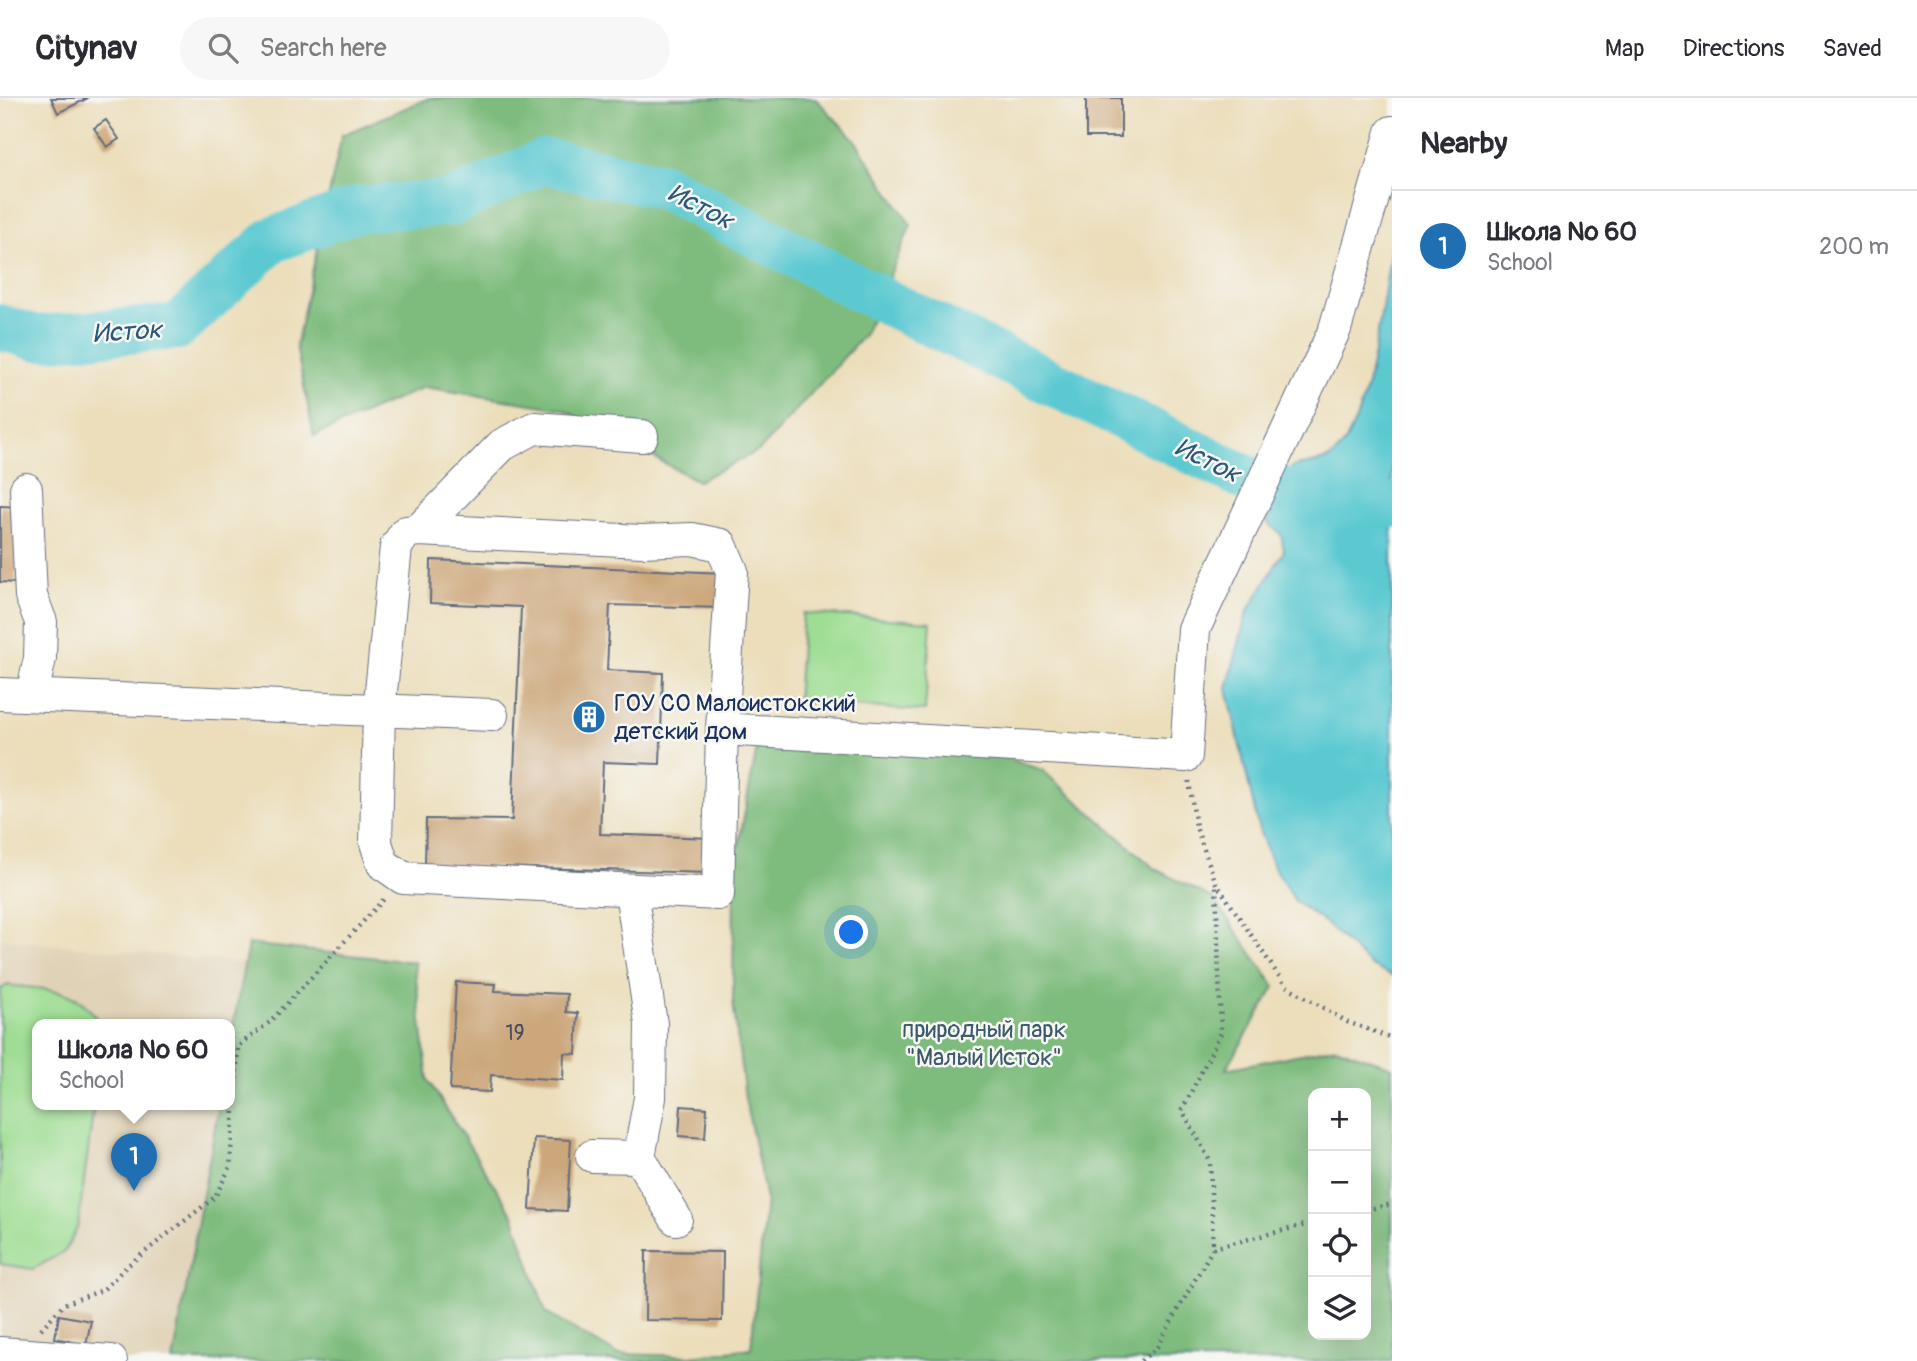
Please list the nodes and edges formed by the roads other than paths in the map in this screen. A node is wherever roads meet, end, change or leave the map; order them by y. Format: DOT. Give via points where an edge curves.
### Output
graph roads {
  1 [pos="1392,132"];
  2 [pos="642,436"];
  3 [pos="26,489"];
  4 [pos="419,530"];
  5 [pos="0,694"];
  6 [pos="32,695"];
  7 [pos="379,710"];
  8 [pos="492,715"];
  9 [pos="722,729"];
  10 [pos="631,891"];
  11 [pos="592,1156"];
  12 [pos="639,1157"];
  13 [pos="676,1219"];
  14 [pos="4,1354"];
  15 [pos="111,1361"];
  1 -- 9 [label="lane" via="1335,329 1194,629 1186,756"];
  2 -- 4 [label="lane" via="534,428 502,445"];
  3 -- 6 [label="lane" via="31,596 41,622"];
  4 -- 7 [label="lane" via="406,531 396,547"];
  4 -- 9 [label="lane" via="642,541 692,539 721,545 732,571"];
  5 -- 6 [label="lane"];
  6 -- 7 [label="lane"];
  7 -- 8 [label="lane"];
  7 -- 10 [label="lane" via="376,843 383,864 403,878"];
  9 -- 10 [label="lane" via="718,894"];
  10 -- 12 [label="lane" via="651,1024 650,1098"];
  11 -- 12 [label="lane"];
  12 -- 13 [label="lane"];
  14 -- 15 [label="lane"];
}
